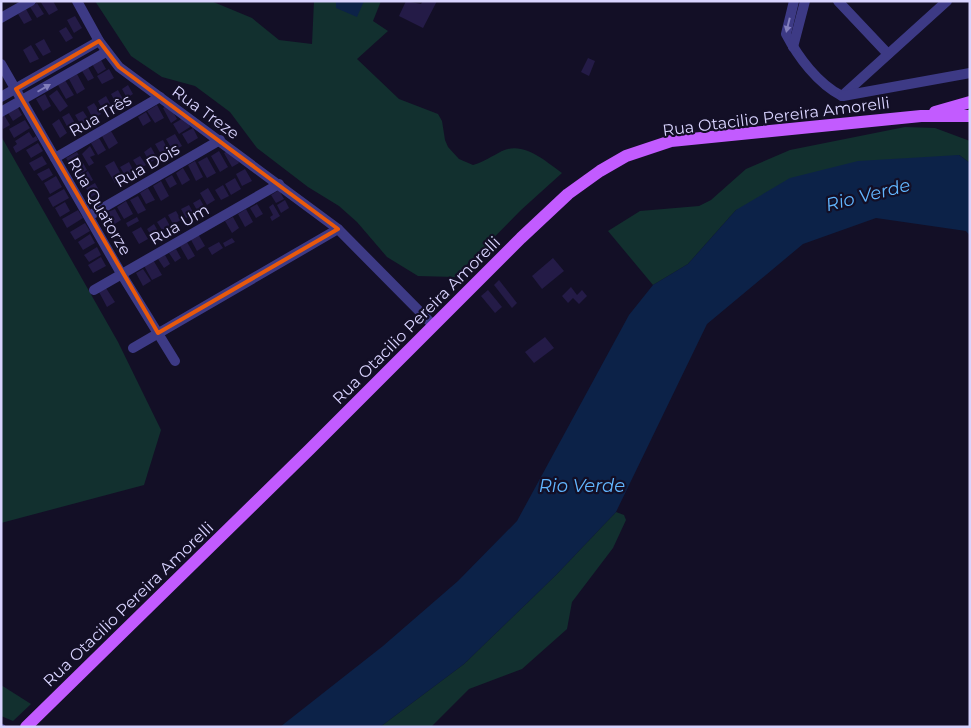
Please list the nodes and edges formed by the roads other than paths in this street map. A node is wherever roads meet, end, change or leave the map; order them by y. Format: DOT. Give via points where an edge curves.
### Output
graph roads {
  1 [pos="30,1"];
  2 [pos="77,1"];
  3 [pos="794,1"];
  4 [pos="805,1"];
  5 [pos="838,1"];
  6 [pos="940,4"];
  7 [pos="1,18"];
  8 [pos="99,41"];
  9 [pos="793,47"];
  10 [pos="106,52"];
  11 [pos="888,54"];
  12 [pos="1,64"];
  13 [pos="970,73"];
  14 [pos="16,89"];
  15 [pos="842,96"];
  16 [pos="1,97"];
  17 [pos="160,97"];
  18 [pos="22,101"];
  19 [pos="970,102"];
  20 [pos="1,112"];
  21 [pos="921,116"];
  22 [pos="970,116"];
  23 [pos="220,140"];
  24 [pos="55,158"];
  25 [pos="278,184"];
  26 [pos="89,216"];
  27 [pos="338,229"];
  28 [pos="122,274"];
  29 [pos="94,290"];
  30 [pos="433,325"];
  31 [pos="158,333"];
  32 [pos="133,348"];
  33 [pos="175,361"];
  34 [pos="26,727"];
  1 -- 7 [label="street"];
  2 -- 8 [label="street, Rua Treze"];
  3 -- 9 [label="street, one-way" via="786,34"];
  4 -- 9 [label="street"];
  5 -- 11 [label="street"];
  6 -- 11 [label="street"];
  8 -- 10 [label="street, Rua Treze"];
  8 -- 14 [label="street"];
  9 -- 15 [label="street" via="828,89"];
  10 -- 17 [label="street, Rua Treze" via="118,67"];
  18 -- 10 [label="street, one-way"];
  11 -- 15 [label="street"];
  12 -- 14 [label="street, Rua Quatorze"];
  13 -- 15 [label="street"];
  14 -- 16 [label="street"];
  14 -- 18 [label="street, Rua Quatorze"];
  17 -- 23 [label="street, Rua Treze"];
  17 -- 24 [label="street, Rua Três"];
  18 -- 20 [label="street"];
  18 -- 24 [label="street, Rua Quatorze"];
  19 -- 21 [label="main road, Rua Otacilio Pereira Amorelli"];
  21 -- 22 [label="main road, Rua Otacilio Pereira Amorelli"];
  21 -- 30 [label="main road, Rua Otacilio Pereira Amorelli" via="671,141 626,156 568,194"];
  23 -- 25 [label="street, Rua Treze"];
  23 -- 26 [label="street, Rua Dois"];
  24 -- 26 [label="street, Rua Quatorze"];
  25 -- 27 [label="street, Rua Treze"];
  25 -- 28 [label="street, Rua Um"];
  26 -- 28 [label="street, Rua Quatorze"];
  27 -- 30 [label="street, Rua Treze"];
  27 -- 31 [label="street"];
  28 -- 29 [label="street, Rua Um"];
  28 -- 31 [label="street, Rua Quatorze"];
  30 -- 34 [label="main road, Rua Otacilio Pereira Amorelli"];
  31 -- 32 [label="street"];
  31 -- 33 [label="street, Rua Quatorze"];
}
